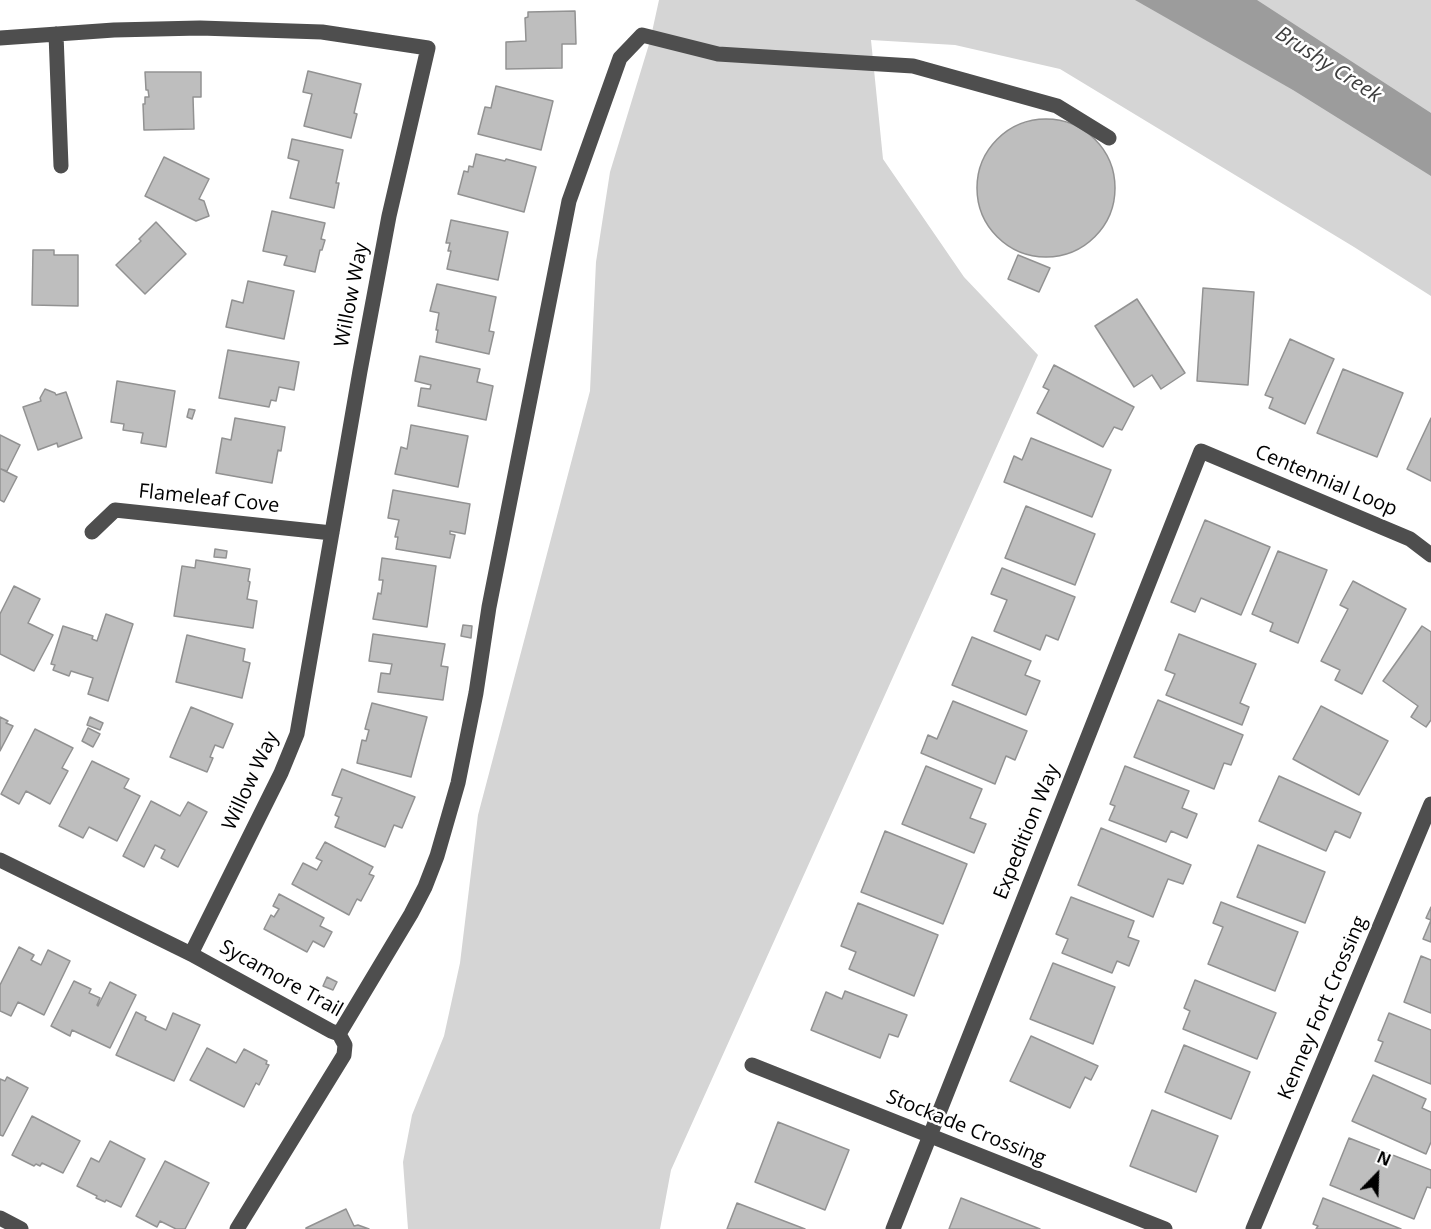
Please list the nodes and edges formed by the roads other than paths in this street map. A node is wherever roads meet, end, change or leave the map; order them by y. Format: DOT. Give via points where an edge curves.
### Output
graph roads {
  1 [pos="56,34"];
  2 [pos="0,38"];
  3 [pos="1109,138"];
  4 [pos="61,166"];
  5 [pos="1201,451"];
  6 [pos="92,532"];
  7 [pos="332,533"];
  8 [pos="1431,555"];
  9 [pos="1431,804"];
  10 [pos="0,860"];
  11 [pos="191,954"];
  12 [pos="339,1034"];
  13 [pos="752,1065"];
  14 [pos="929,1136"];
  15 [pos="0,1218"];
  16 [pos="21,1229"];
  17 [pos="237,1229"];
  18 [pos="893,1229"];
  19 [pos="1165,1229"];
  20 [pos="1253,1229"];
  1 -- 2 [label="street, Willow Way"];
  1 -- 4 [label="street"];
  1 -- 7 [label="street, Willow Way" via="211,28 322,32 428,48 389,216"];
  3 -- 12 [label="street" via="1057,106 913,66 718,54 642,35 620,58 569,201 452,804 425,887"];
  5 -- 8 [label="street, Centennial Loop" via="1410,539"];
  5 -- 14 [label="street, Expedition Way"];
  6 -- 7 [label="street, Flameleaf Cove" via="115,510"];
  7 -- 11 [label="street, Willow Way" via="297,734"];
  9 -- 20 [label="street, Kenney Fort Crossing"];
  10 -- 11 [label="street, Sycamore Trail"];
  11 -- 12 [label="street, Sycamore Trail"];
  12 -- 17 [label="street, Sycamore Trail" via="345,1045 344,1055"];
  13 -- 14 [label="street, Stockade Crossing"];
  14 -- 18 [label="street, Expedition Way"];
  14 -- 19 [label="street, Stockade Crossing"];
  15 -- 16 [label="street"];
}
